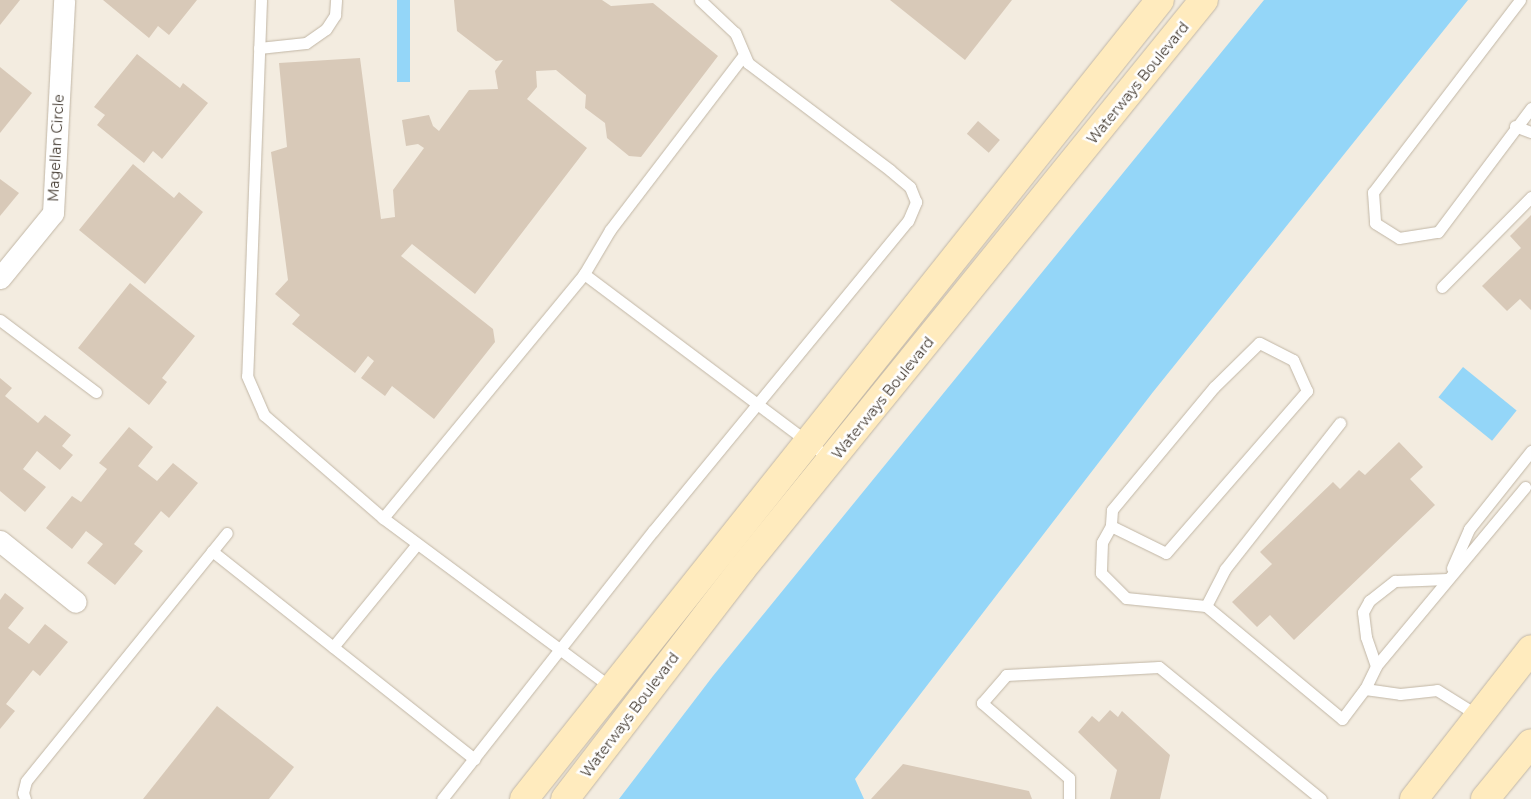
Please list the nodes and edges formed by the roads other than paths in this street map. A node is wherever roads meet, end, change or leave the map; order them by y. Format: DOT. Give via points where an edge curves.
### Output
graph roads {
  1 [pos="64,0"];
  2 [pos="262,0"];
  3 [pos="336,0"];
  4 [pos="700,0"];
  5 [pos="1160,0"];
  6 [pos="1204,0"];
  7 [pos="1520,0"];
  8 [pos="260,48"];
  9 [pos="744,55"];
  10 [pos="1531,108"];
  11 [pos="1515,126"];
  12 [pos="1531,132"];
  13 [pos="1531,197"];
  14 [pos="584,274"];
  15 [pos="0,278"];
  16 [pos="1442,287"];
  17 [pos="0,320"];
  18 [pos="96,392"];
  19 [pos="756,404"];
  20 [pos="1340,423"];
  21 [pos="807,440"];
  22 [pos="1531,451"];
  23 [pos="832,460"];
  24 [pos="1511,476"];
  25 [pos="1528,488"];
  26 [pos="383,518"];
  27 [pos="1111,526"];
  28 [pos="227,533"];
  29 [pos="0,541"];
  30 [pos="417,544"];
  31 [pos="212,550"];
  32 [pos="1447,579"];
  33 [pos="76,602"];
  34 [pos="1206,606"];
  35 [pos="333,647"];
  36 [pos="1531,649"];
  37 [pos="559,651"];
  38 [pos="1376,666"];
  39 [pos="612,688"];
  40 [pos="1365,690"];
  41 [pos="1478,716"];
  42 [pos="1531,743"];
  43 [pos="474,759"];
  44 [pos="25,799"];
  45 [pos="442,799"];
  46 [pos="524,799"];
  47 [pos="565,799"];
  48 [pos="1069,799"];
  49 [pos="1321,799"];
  50 [pos="1414,799"];
  51 [pos="1486,799"];
  1 -- 15 [label="street, Magellan Circle" via="53,213"];
  2 -- 8 [label="lane"];
  3 -- 8 [label="lane" via="335,15 326,29 306,43"];
  4 -- 9 [label="lane" via="735,33"];
  5 -- 21 [label="street"];
  6 -- 23 [label="street, Waterways Boulevard"];
  7 -- 11 [label="lane" via="1373,192 1375,223 1399,238 1438,232"];
  8 -- 26 [label="lane" via="247,376 264,415"];
  9 -- 14 [label="lane" via="610,230"];
  9 -- 19 [label="lane" via="748,63 896,175 910,187 916,202 908,221"];
  10 -- 11 [label="lane"];
  11 -- 12 [label="lane"];
  13 -- 16 [label="lane"];
  14 -- 19 [label="lane"];
  14 -- 26 [label="lane"];
  17 -- 18 [label="lane"];
  19 -- 21 [label="lane"];
  19 -- 37 [label="lane"];
  20 -- 34 [label="lane" via="1225,569"];
  21 -- 23 [label="lane"];
  21 -- 39 [label="street"];
  22 -- 24 [label="lane"];
  23 -- 47 [label="street, Waterways Boulevard" via="742,569"];
  24 -- 25 [label="lane"];
  24 -- 32 [label="lane" via="1469,529"];
  25 -- 32 [label="lane"];
  26 -- 30 [label="lane"];
  27 -- 27 [label="lane" via="1166,552 1307,391 1293,360 1259,343 1214,388 1112,510"];
  27 -- 34 [label="lane" via="1102,542 1101,573 1126,598"];
  28 -- 31 [label="lane"];
  29 -- 33 [label="street"];
  30 -- 35 [label="lane"];
  30 -- 37 [label="lane"];
  31 -- 35 [label="lane"];
  31 -- 44 [label="lane" via="26,781"];
  32 -- 38 [label="lane"];
  32 -- 38 [label="lane" via="1395,581 1369,601 1363,612 1366,636"];
  34 -- 40 [label="lane" via="1342,719"];
  35 -- 43 [label="lane"];
  36 -- 41 [label="street"];
  37 -- 39 [label="lane"];
  37 -- 43 [label="lane"];
  38 -- 40 [label="lane"];
  39 -- 46 [label="street"];
  40 -- 41 [label="lane" via="1400,694 1437,690"];
  41 -- 50 [label="street"];
  42 -- 51 [label="street"];
  43 -- 45 [label="lane"];
  48 -- 49 [label="lane" via="1069,778 982,703 1006,675 1159,667"];
}
